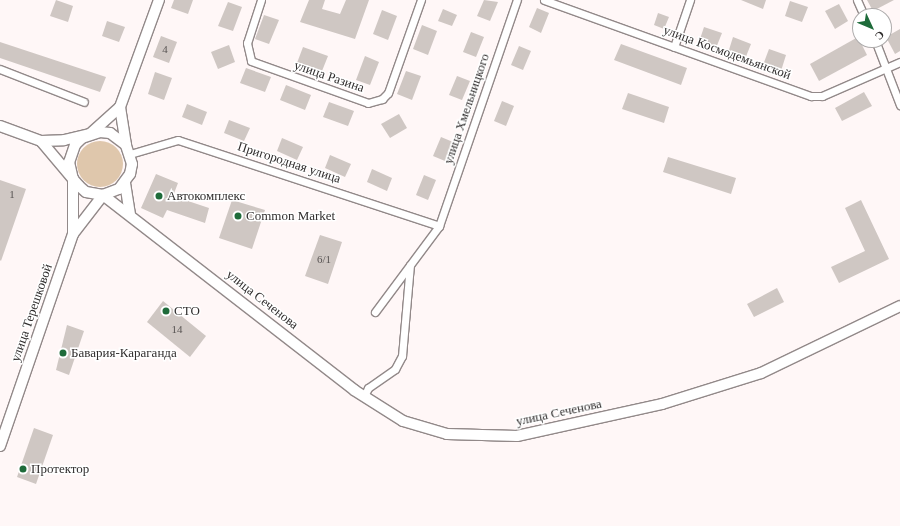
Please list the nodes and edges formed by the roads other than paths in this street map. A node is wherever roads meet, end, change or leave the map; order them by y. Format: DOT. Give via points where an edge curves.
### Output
graph roads {
  1 [pos="159,0"];
  2 [pos="261,0"];
  3 [pos="421,0"];
  4 [pos="517,0"];
  5 [pos="544,0"];
  6 [pos="690,0"];
  7 [pos="674,47"];
  8 [pos="878,48"];
  9 [pos="900,62"];
  10 [pos="0,69"];
  11 [pos="885,69"];
  12 [pos="84,102"];
  13 [pos="900,105"];
  14 [pos="120,107"];
  15 [pos="0,126"];
  16 [pos="90,134"];
  17 [pos="41,141"];
  18 [pos="128,149"];
  19 [pos="73,179"];
  20 [pos="125,183"];
  21 [pos="103,195"];
  22 [pos="130,214"];
  23 [pos="439,226"];
  24 [pos="73,234"];
  25 [pos="411,263"];
  26 [pos="900,306"];
  27 [pos="375,312"];
  28 [pos="364,396"];
  29 [pos="0,446"];
  1 -- 14 [label="street, улица Терешковой"];
  2 -- 3 [label="street, улица Разина" via="247,43 251,61 368,103 382,99 388,93"];
  4 -- 23 [label="street, улица Хмельницкого"];
  5 -- 7 [label="street, улица Космодемьянской"];
  6 -- 7 [label="street"];
  7 -- 11 [label="street, улица Космодемьянской" via="811,96 822,96"];
  8 -- 11 [label="street"];
  9 -- 11 [label="street, улица Космодемьянской"];
  10 -- 12 [label="street"];
  11 -- 13 [label="street"];
  14 -- 16 [label="street, улица Терешковой"];
  14 -- 18 [label="street, улица Терешковой"];
  15 -- 17 [label="street"];
  16 -- 17 [label="street" via="64,140"];
  16 -- 18 [label="street" via="110,133"];
  16 -- 19 [label="street, улица Терешковой" via="82,138 71,153 70,171"];
  17 -- 19 [label="street"];
  18 -- 20 [label="street, улица Терешковой" via="132,164"];
  18 -- 23 [label="street, Пригородная улица" via="178,140"];
  19 -- 21 [label="street" via="86,192"];
  19 -- 24 [label="street, улица Терешковой"];
  20 -- 21 [label="street, улица Терешковой"];
  20 -- 22 [label="street"];
  21 -- 22 [label="street, улица Сеченова"];
  21 -- 24 [label="street, улица Терешковой"];
  22 -- 28 [label="street, улица Сеченова"];
  23 -- 25 [label="street, улица Хмельницкого"];
  24 -- 29 [label="street, улица Терешковой"];
  25 -- 27 [label="street, улица Хмельницкого"];
  25 -- 28 [label="street" via="402,356 395,369 368,388"];
  26 -- 28 [label="street, улица Сеченова" via="761,373 662,404 517,436 447,434 403,421"];
}
